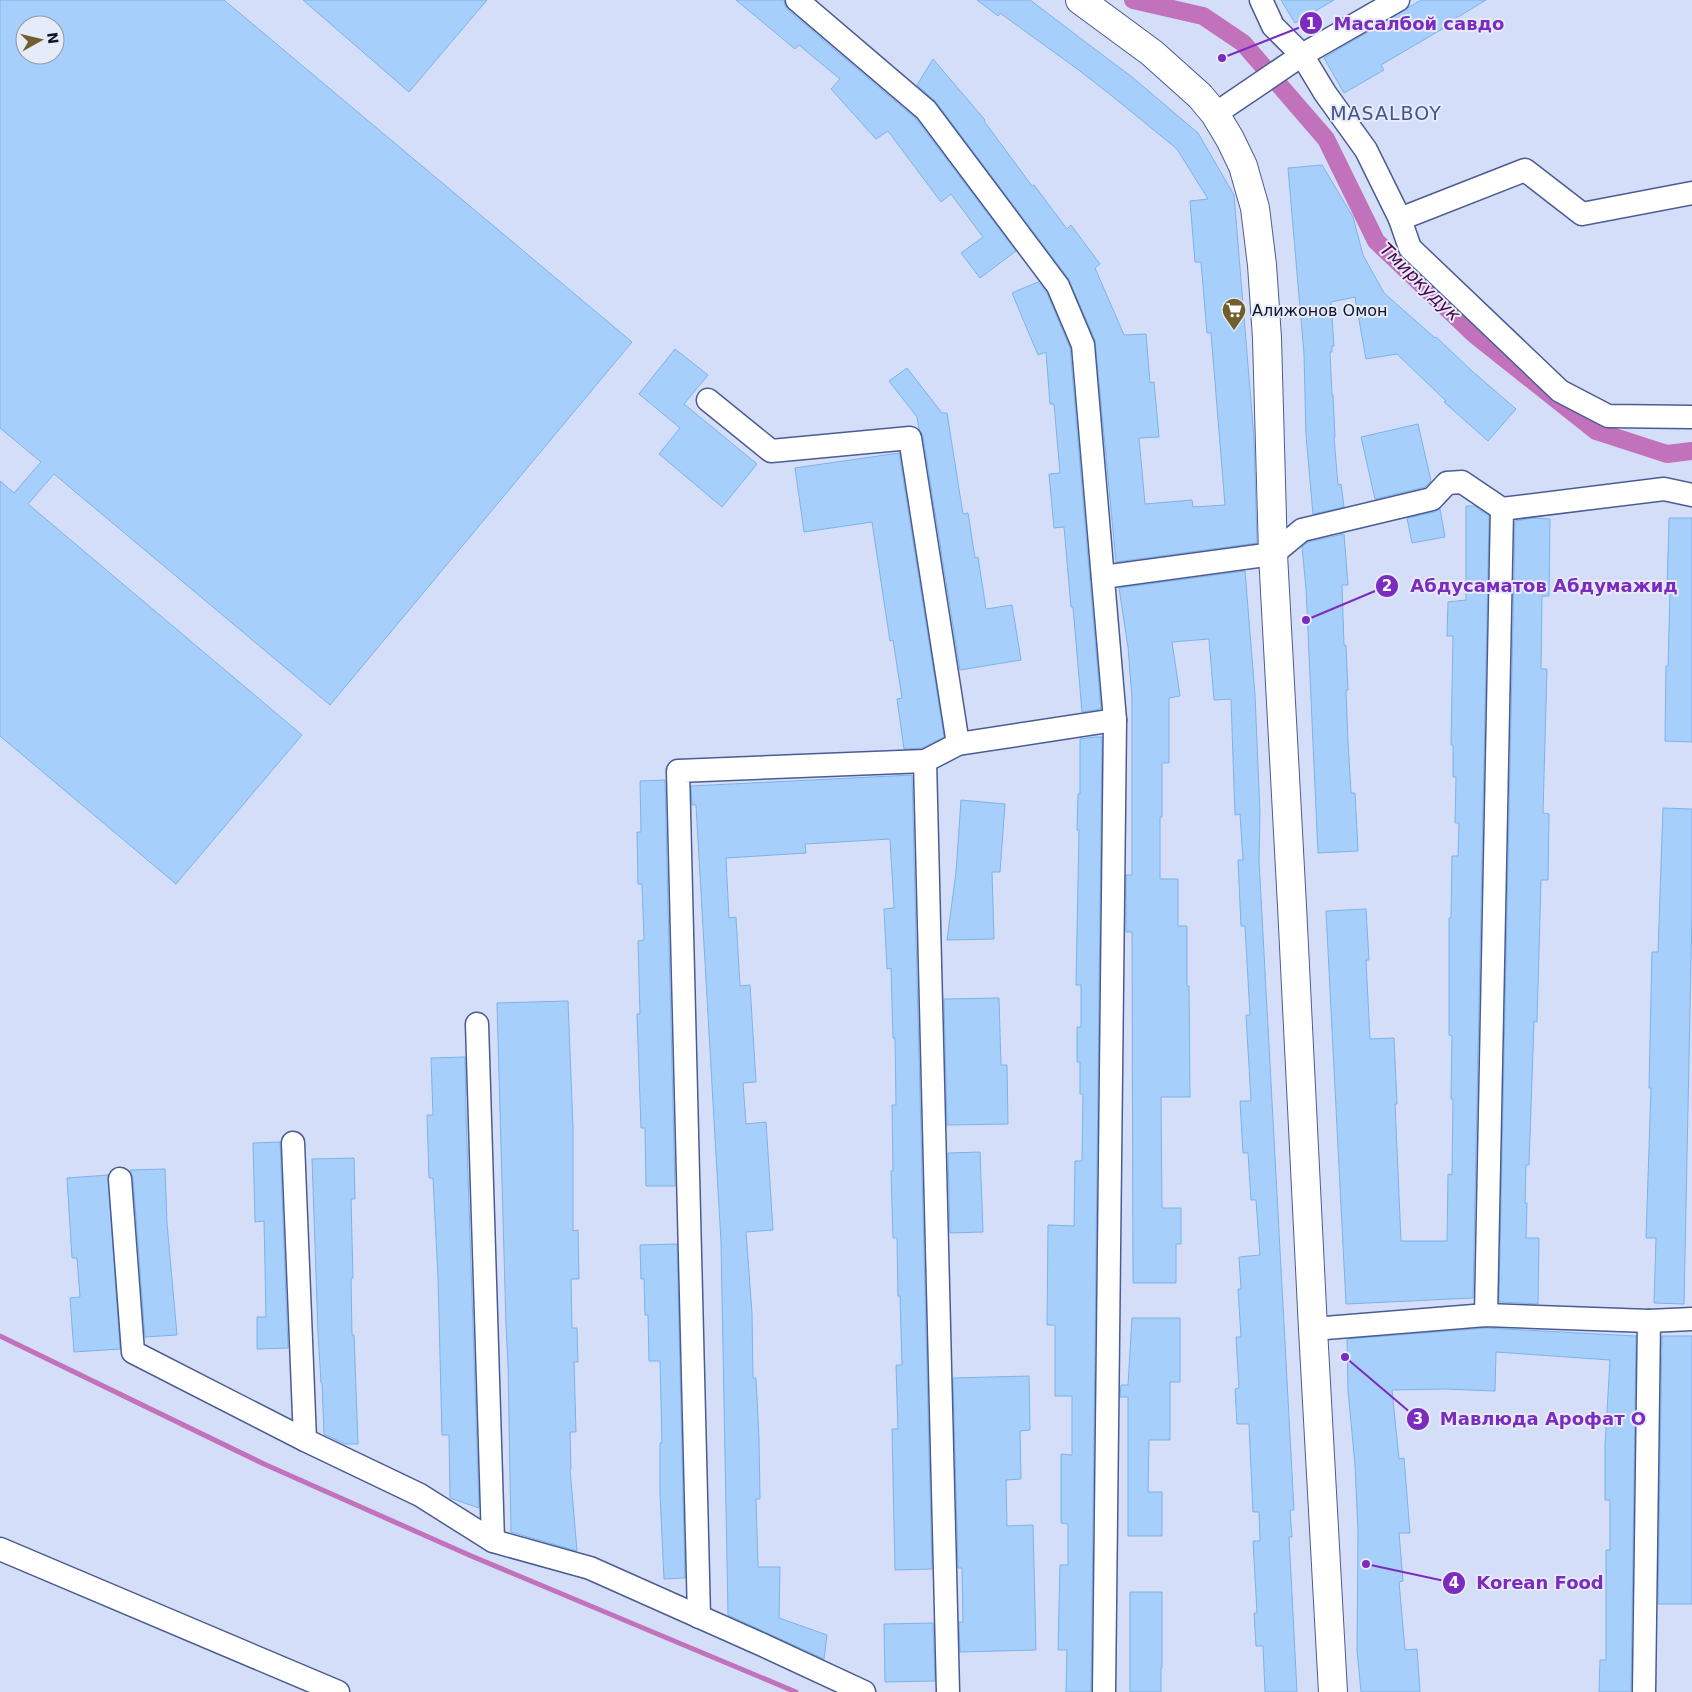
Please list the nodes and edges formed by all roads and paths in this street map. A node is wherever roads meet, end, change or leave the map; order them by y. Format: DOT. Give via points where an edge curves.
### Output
graph roads {
  1 [pos="797,0"];
  2 [pos="1080,0"];
  3 [pos="1261,0"];
  4 [pos="1398,0"];
  5 [pos="1302,55"];
  6 [pos="1215,114"];
  7 [pos="1692,193"];
  8 [pos="1400,219"];
  9 [pos="708,400"];
  10 [pos="1692,417"];
  11 [pos="1692,495"];
  12 [pos="1502,509"];
  13 [pos="1273,554"];
  14 [pos="1103,577"];
  15 [pos="1115,720"];
  16 [pos="958,744"];
  17 [pos="925,761"];
  18 [pos="477,1024"];
  19 [pos="293,1143"];
  20 [pos="120,1179"];
  21 [pos="1486,1315"];
  22 [pos="1692,1319"];
  23 [pos="1649,1321"];
  24 [pos="1313,1329"];
  25 [pos="305,1440"];
  26 [pos="493,1541"];
  27 [pos="0,1548"];
  28 [pos="699,1617"];
  29 [pos="338,1692"];
  30 [pos="864,1692"];
  31 [pos="948,1692"];
  32 [pos="1104,1692"];
  33 [pos="1333,1692"];
  34 [pos="1644,1692"];
  1 -- 14 [label="street" via="926,110 1058,286 1083,345"];
  2 -- 6 [label="main road" via="1158,58"];
  3 -- 5 [label="street" via="1273,26"];
  4 -- 5 [label="street"];
  5 -- 6 [label="street"];
  5 -- 8 [label="street" via="1366,150"];
  6 -- 13 [label="main road" via="1243,166 1255,208 1267,338"];
  7 -- 8 [label="street" via="1582,214 1525,170"];
  8 -- 10 [label="street" via="1410,248 1560,391 1608,416"];
  9 -- 16 [label="street" via="770,451 910,438"];
  11 -- 12 [label="street" via="1664,489"];
  12 -- 13 [label="street" via="1462,482 1446,484 1432,498 1302,530"];
  12 -- 21 [label="street"];
  13 -- 14 [label="street"];
  13 -- 24 [label="main road"];
  14 -- 15 [label="street"];
  15 -- 16 [label="street"];
  15 -- 32 [label="street"];
  16 -- 17 [label="street"];
  17 -- 28 [label="street" via="678,771"];
  17 -- 31 [label="street"];
  18 -- 26 [label="street"];
  19 -- 25 [label="street"];
  20 -- 25 [label="street" via="133,1352"];
  21 -- 23 [label="street"];
  21 -- 24 [label="street"];
  22 -- 23 [label="street"];
  23 -- 34 [label="street"];
  24 -- 33 [label="main road"];
  25 -- 26 [label="street" via="420,1494"];
  26 -- 28 [label="street" via="590,1568"];
  27 -- 29 [label="street"];
  28 -- 30 [label="street"];
}
